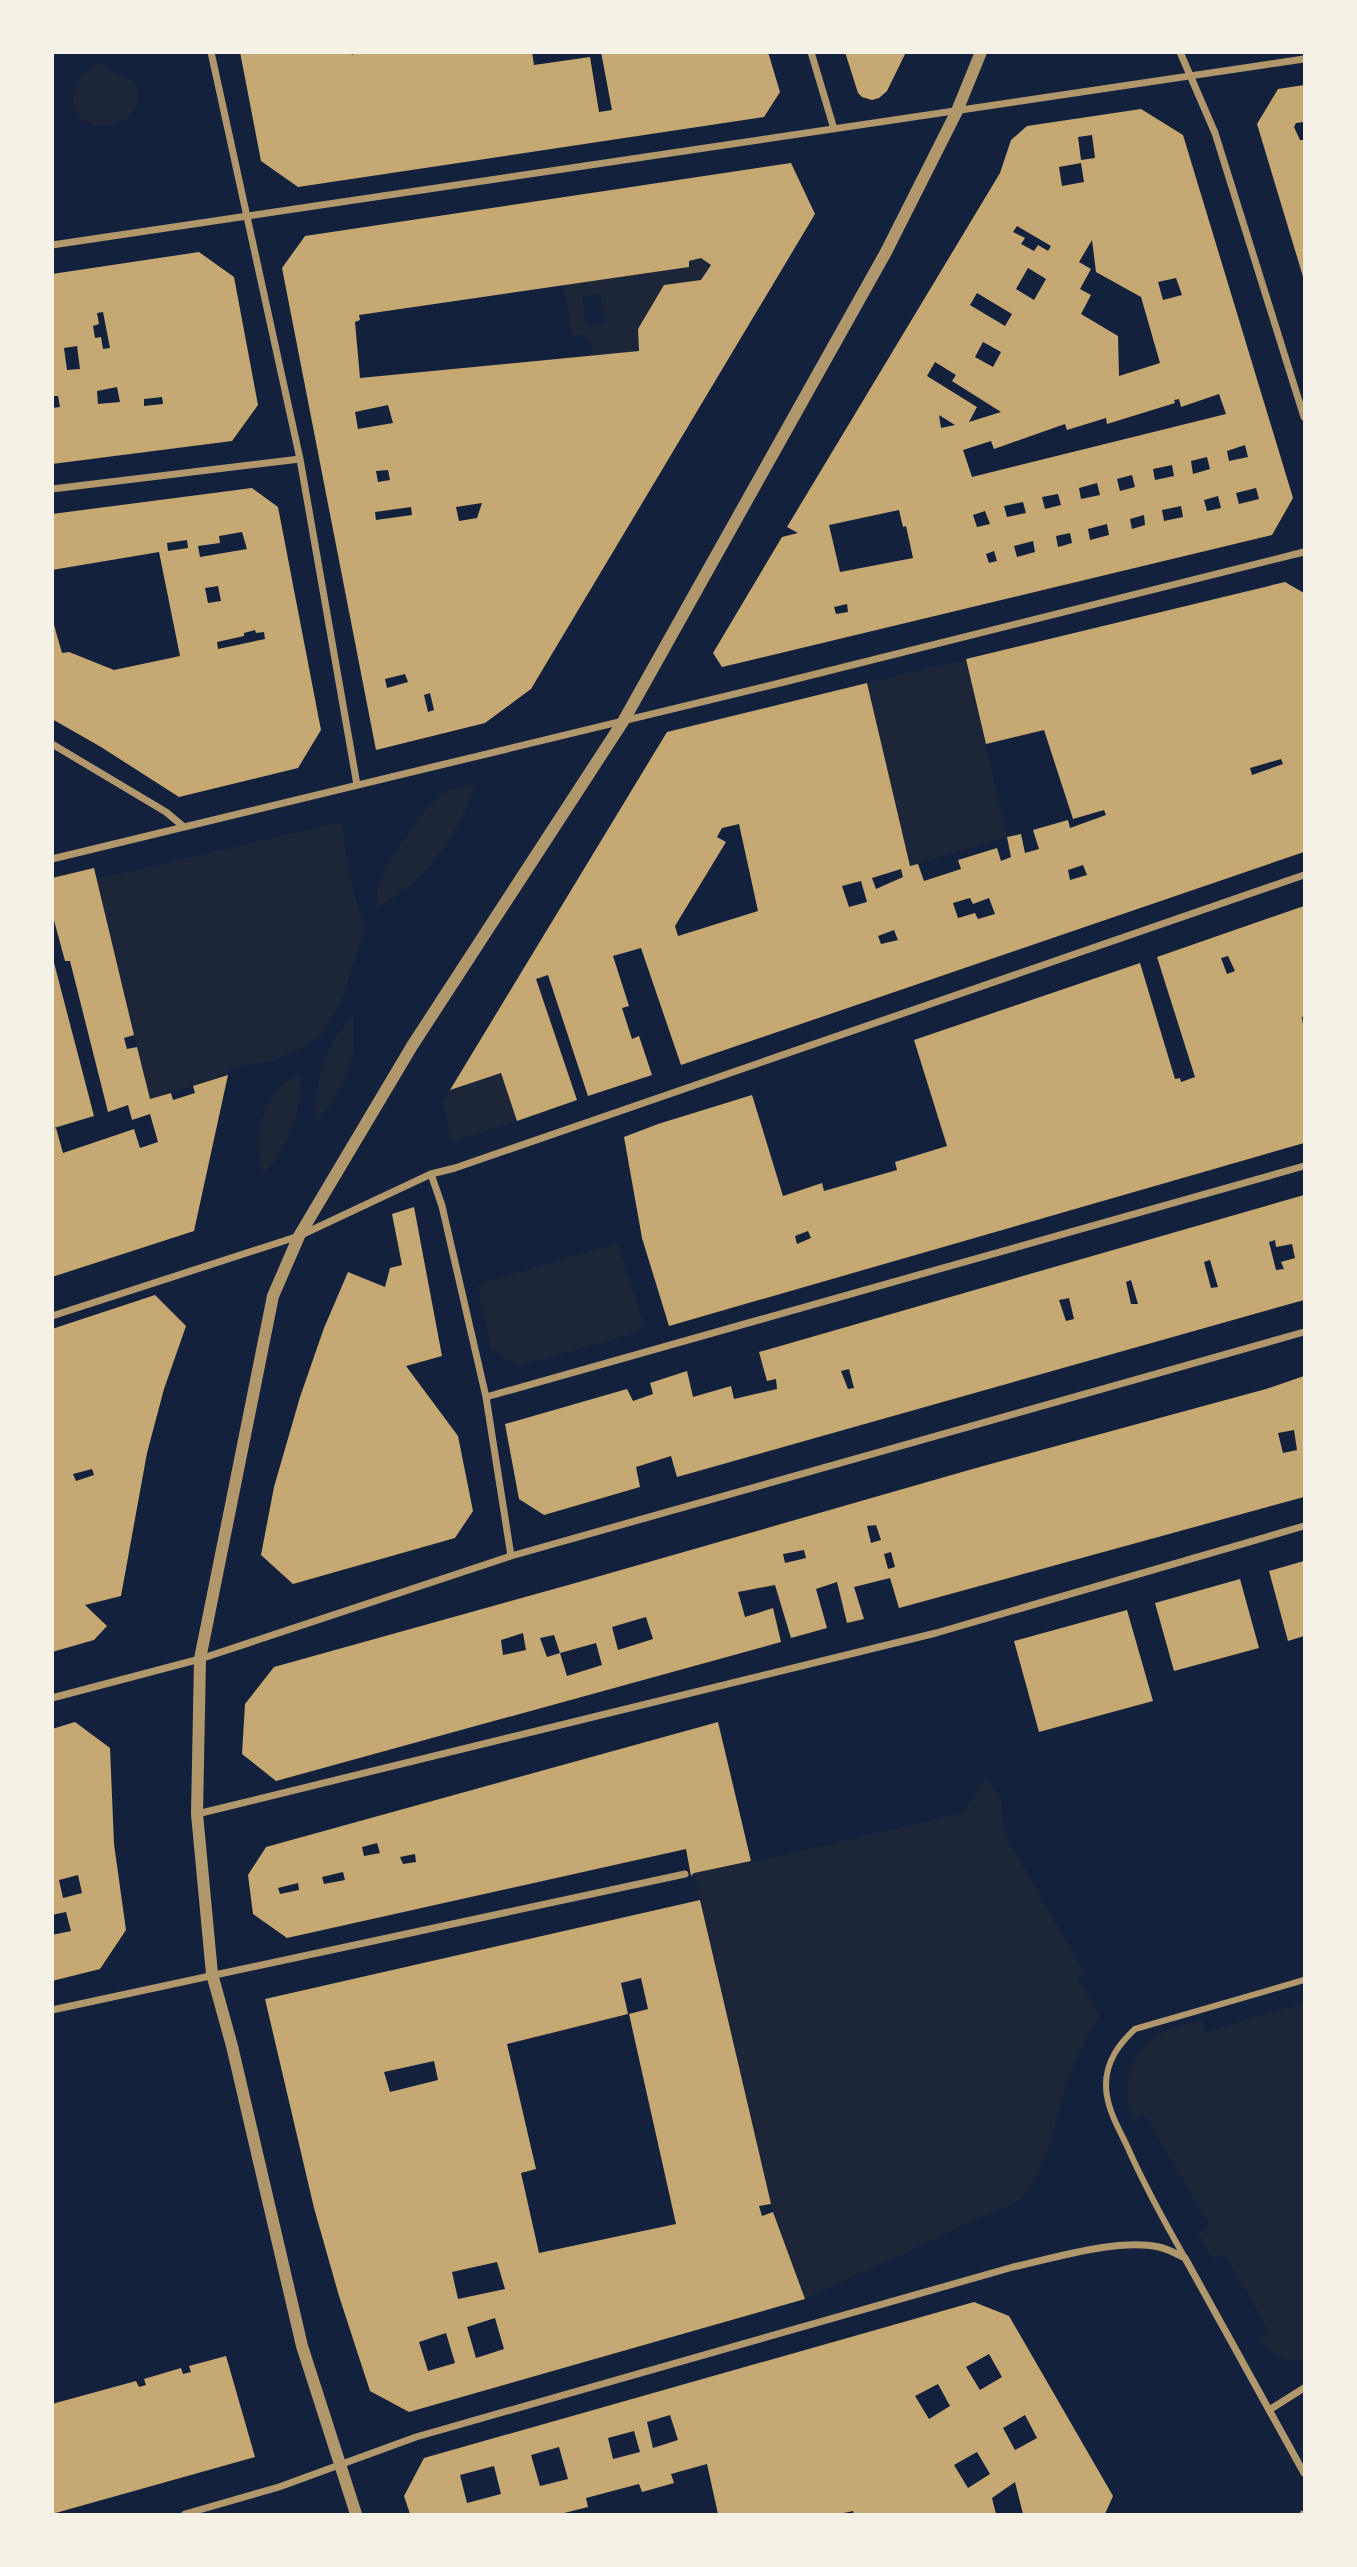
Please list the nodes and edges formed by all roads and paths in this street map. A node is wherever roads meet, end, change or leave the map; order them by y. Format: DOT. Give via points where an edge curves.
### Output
graph roads {
  1 [pos="211,52"];
  2 [pos="811,52"];
  3 [pos="981,52"];
  4 [pos="1180,52"];
  5 [pos="1304,59"];
  6 [pos="1191,76"];
  7 [pos="957,111"];
  8 [pos="834,128"];
  9 [pos="248,216"];
  10 [pos="52,245"];
  11 [pos="1304,417"];
  12 [pos="300,459"];
  13 [pos="52,489"];
  14 [pos="1304,552"];
  15 [pos="624,720"];
  16 [pos="52,744"];
  17 [pos="357,785"];
  18 [pos="184,827"];
  19 [pos="52,859"];
  20 [pos="1304,875"];
  21 [pos="1304,1166"];
  22 [pos="431,1174"];
  23 [pos="299,1236"];
  24 [pos="52,1316"];
  25 [pos="1304,1332"];
  26 [pos="486,1397"];
  27 [pos="1304,1526"];
  28 [pos="511,1556"];
  29 [pos="200,1659"];
  30 [pos="52,1698"];
  31 [pos="198,1814"];
  32 [pos="685,1874"];
  33 [pos="212,1974"];
  34 [pos="1304,1980"];
  35 [pos="52,2010"];
  36 [pos="1185,2258"];
  37 [pos="1304,2388"];
  38 [pos="1269,2410"];
  39 [pos="340,2465"];
  40 [pos="1304,2473"];
  41 [pos="185,2515"];
  42 [pos="356,2515"];
  1 -- 9 [label="street"];
  2 -- 8 [label="street"];
  3 -- 7 [label="street"];
  4 -- 6 [label="street"];
  5 -- 6 [label="street"];
  6 -- 7 [label="street"];
  6 -- 11 [label="street" via="1215,133"];
  7 -- 8 [label="street"];
  7 -- 15 [label="street" via="886,252"];
  8 -- 9 [label="street"];
  9 -- 10 [label="street"];
  9 -- 12 [label="street"];
  12 -- 13 [label="street"];
  12 -- 17 [label="street"];
  14 -- 15 [label="street"];
  15 -- 17 [label="street"];
  15 -- 23 [label="street" via="418,1036"];
  16 -- 18 [label="street"];
  17 -- 18 [label="street"];
  18 -- 19 [label="street"];
  20 -- 22 [label="street"];
  21 -- 26 [label="street"];
  22 -- 23 [label="street"];
  22 -- 26 [label="street"];
  23 -- 24 [label="street"];
  23 -- 29 [label="street" via="273,1296"];
  25 -- 28 [label="street"];
  26 -- 28 [label="street"];
  27 -- 31 [label="street" via="936,1633"];
  28 -- 29 [label="street"];
  29 -- 30 [label="street"];
  29 -- 31 [label="street"];
  31 -- 33 [label="street"];
  32 -- 33 [label="street"];
  33 -- 35 [label="street"];
  33 -- 39 [label="street" via="302,2346"];
  34 -- 36 [label="street" via="1135,2029 1108,2066 1106,2085 1112,2115"];
  36 -- 38 [label="street"];
  36 -- 39 [label="street" via="1146,2245 1098,2249 1013,2267 416,2437"];
  37 -- 38 [label="street"];
  38 -- 40 [label="street"];
  39 -- 41 [label="street"];
  39 -- 42 [label="street"];
}
